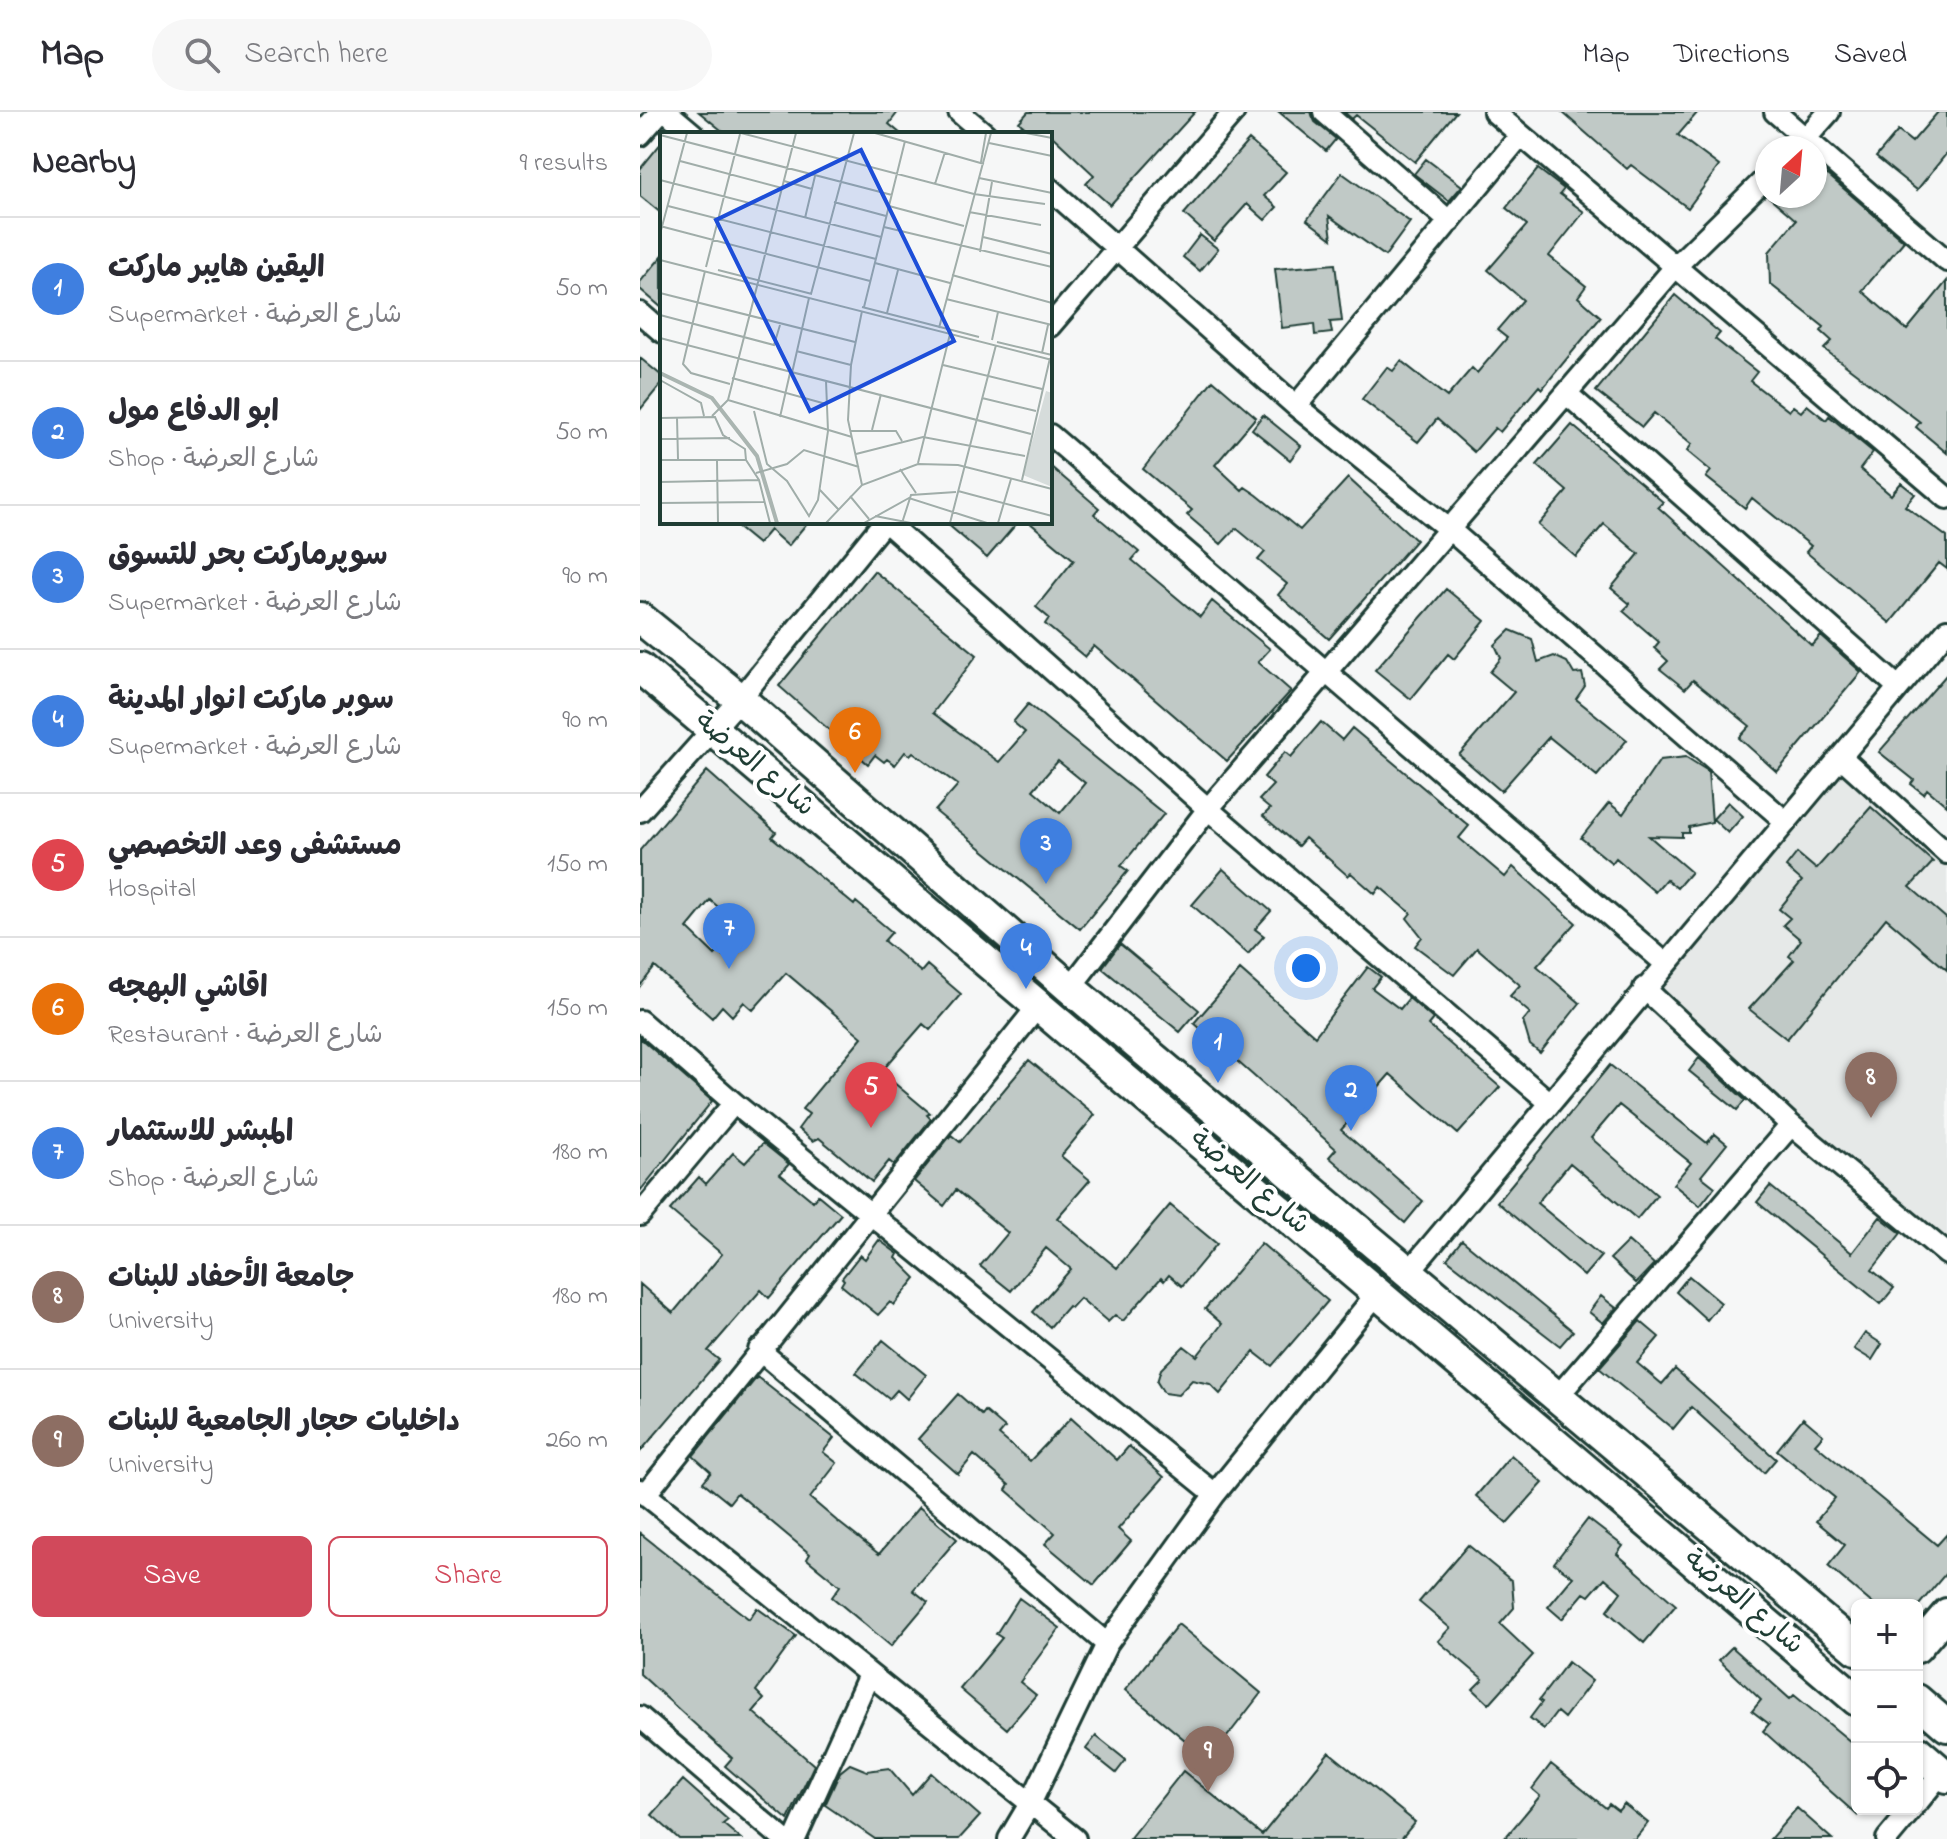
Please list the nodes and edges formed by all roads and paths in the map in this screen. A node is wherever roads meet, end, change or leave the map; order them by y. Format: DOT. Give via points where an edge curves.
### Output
graph roads {
  1 [pos="660,112"];
  2 [pos="667,112"];
  3 [pos="959,112"];
  4 [pos="1234,112"];
  5 [pos="1324,112"];
  6 [pos="1494,112"];
  7 [pos="1775,112"];
  8 [pos="1829,112"];
  9 [pos="691,132"];
  10 [pos="983,132"];
  11 [pos="640,135"];
  12 [pos="1520,136"];
  13 [pos="1796,136"];
  14 [pos="1808,136"];
  15 [pos="1827,163"];
  16 [pos="1755,189"];
  17 [pos="1052,191"];
  18 [pos="1450,222"];
  19 [pos="1120,248"];
  20 [pos="1947,261"];
  21 [pos="1676,266"];
  22 [pos="640,313"];
  23 [pos="1052,324"];
  24 [pos="660,330"];
  25 [pos="1567,394"];
  26 [pos="1296,406"];
  27 [pos="1052,437"];
  28 [pos="1947,498"];
  29 [pos="883,524"];
  30 [pos="887,524"];
  31 [pos="1450,530"];
  32 [pos="640,618"];
  33 [pos="1947,630"];
  34 [pos="640,668"];
  35 [pos="1327,674"];
  36 [pos="1898,687"];
  37 [pos="740,699"];
  38 [pos="713,730"];
  39 [pos="1841,757"];
  40 [pos="1208,809"];
  41 [pos="640,811"];
  42 [pos="1785,821"];
  43 [pos="1947,853"];
  44 [pos="954,887"];
  45 [pos="932,915"];
  46 [pos="1666,964"];
  47 [pos="1070,988"];
  48 [pos="1644,988"];
  49 [pos="1039,1005"];
  50 [pos="640,1021"];
  51 [pos="1549,1102"];
  52 [pos="734,1103"];
  53 [pos="1791,1125"];
  54 [pos="872,1212"];
  55 [pos="640,1215"];
  56 [pos="1947,1254"];
  57 [pos="1408,1273"];
  58 [pos="1378,1292"];
  59 [pos="759,1350"];
  60 [pos="1558,1396"];
  61 [pos="642,1492"];
  62 [pos="1215,1494"];
  63 [pos="1947,1613"];
  64 [pos="1923,1641"];
  65 [pos="1107,1644"];
  66 [pos="1851,1644"];
  67 [pos="868,1677"];
  68 [pos="1851,1695"];
  69 [pos="1923,1705"];
  70 [pos="640,1717"];
  71 [pos="1947,1726"];
  72 [pos="1923,1756"];
  73 [pos="1944,1774"];
  74 [pos="1923,1797"];
  75 [pos="1031,1802"];
  76 [pos="1907,1815"];
  77 [pos="783,1839"];
  78 [pos="795,1839"];
  79 [pos="1009,1839"];
  80 [pos="1075,1839"];
  81 [pos="1887,1839"];
  1 -- 11 [label="street"];
  2 -- 9 [label="street"];
  3 -- 10 [label="street"];
  4 -- 19 [label="street"];
  5 -- 18 [label="street"];
  6 -- 12 [label="street"];
  7 -- 13 [label="street"];
  8 -- 14 [label="street"];
  12 -- 18 [label="street"];
  12 -- 21 [label="street"];
  15 -- 20 [label="street"];
  16 -- 21 [label="street"];
  17 -- 19 [label="street"];
  18 -- 26 [label="street"];
  19 -- 23 [label="street"];
  19 -- 26 [label="street"];
  21 -- 25 [label="street"];
  21 -- 28 [label="street"];
  22 -- 24 [label="street"];
  25 -- 31 [label="street"];
  25 -- 36 [label="street"];
  26 -- 31 [label="street"];
  27 -- 35 [label="street"];
  29 -- 37 [label="street"];
  30 -- 40 [label="street"];
  31 -- 35 [label="street"];
  31 -- 42 [label="street"];
  32 -- 37 [label="main road, شارع العرضة"];
  33 -- 36 [label="street"];
  34 -- 38 [label="main road, شارع العرضة"];
  35 -- 40 [label="street"];
  35 -- 46 [label="street"];
  36 -- 39 [label="street"];
  37 -- 38 [label="street"];
  37 -- 44 [label="main road, شارع العرضة"];
  38 -- 41 [label="street"];
  38 -- 45 [label="main road, شارع العرضة"];
  39 -- 42 [label="street"];
  39 -- 43 [label="street"];
  40 -- 47 [label="street"];
  40 -- 51 [label="street"];
  42 -- 46 [label="street"];
  44 -- 45 [label="main road"];
  44 -- 47 [label="main road, شارع العرضة"];
  45 -- 49 [label="main road, شارع العرضة"];
  46 -- 48 [label="street"];
  47 -- 57 [label="main road, شارع العرضة"];
  48 -- 51 [label="street"];
  48 -- 53 [label="street"];
  49 -- 54 [label="street"];
  49 -- 58 [label="main road, شارع العرضة"];
  50 -- 52 [label="street"];
  51 -- 57 [label="street"];
  52 -- 54 [label="street"];
  52 -- 55 [label="street"];
  53 -- 56 [label="street"];
  53 -- 60 [label="street"];
  54 -- 59 [label="street"];
  54 -- 62 [label="street"];
  57 -- 60 [label="main road, شارع العرضة"];
  58 -- 62 [label="street"];
  58 -- 68 [label="main road, شارع العرضة"];
  59 -- 61 [label="street"];
  59 -- 65 [label="street"];
  60 -- 66 [label="main road, شارع العرضة"];
  61 -- 67 [label="street"];
  62 -- 65 [label="street"];
  63 -- 64 [label="street"];
  65 -- 75 [label="street"];
  67 -- 75 [label="street"];
  67 -- 78 [label="street"];
  69 -- 71 [label="main road"];
  70 -- 77 [label="street"];
  72 -- 73 [label="main road"];
  73 -- 74 [label="street"];
  75 -- 79 [label="street"];
  75 -- 80 [label="street"];
  76 -- 81 [label="street"];
}
